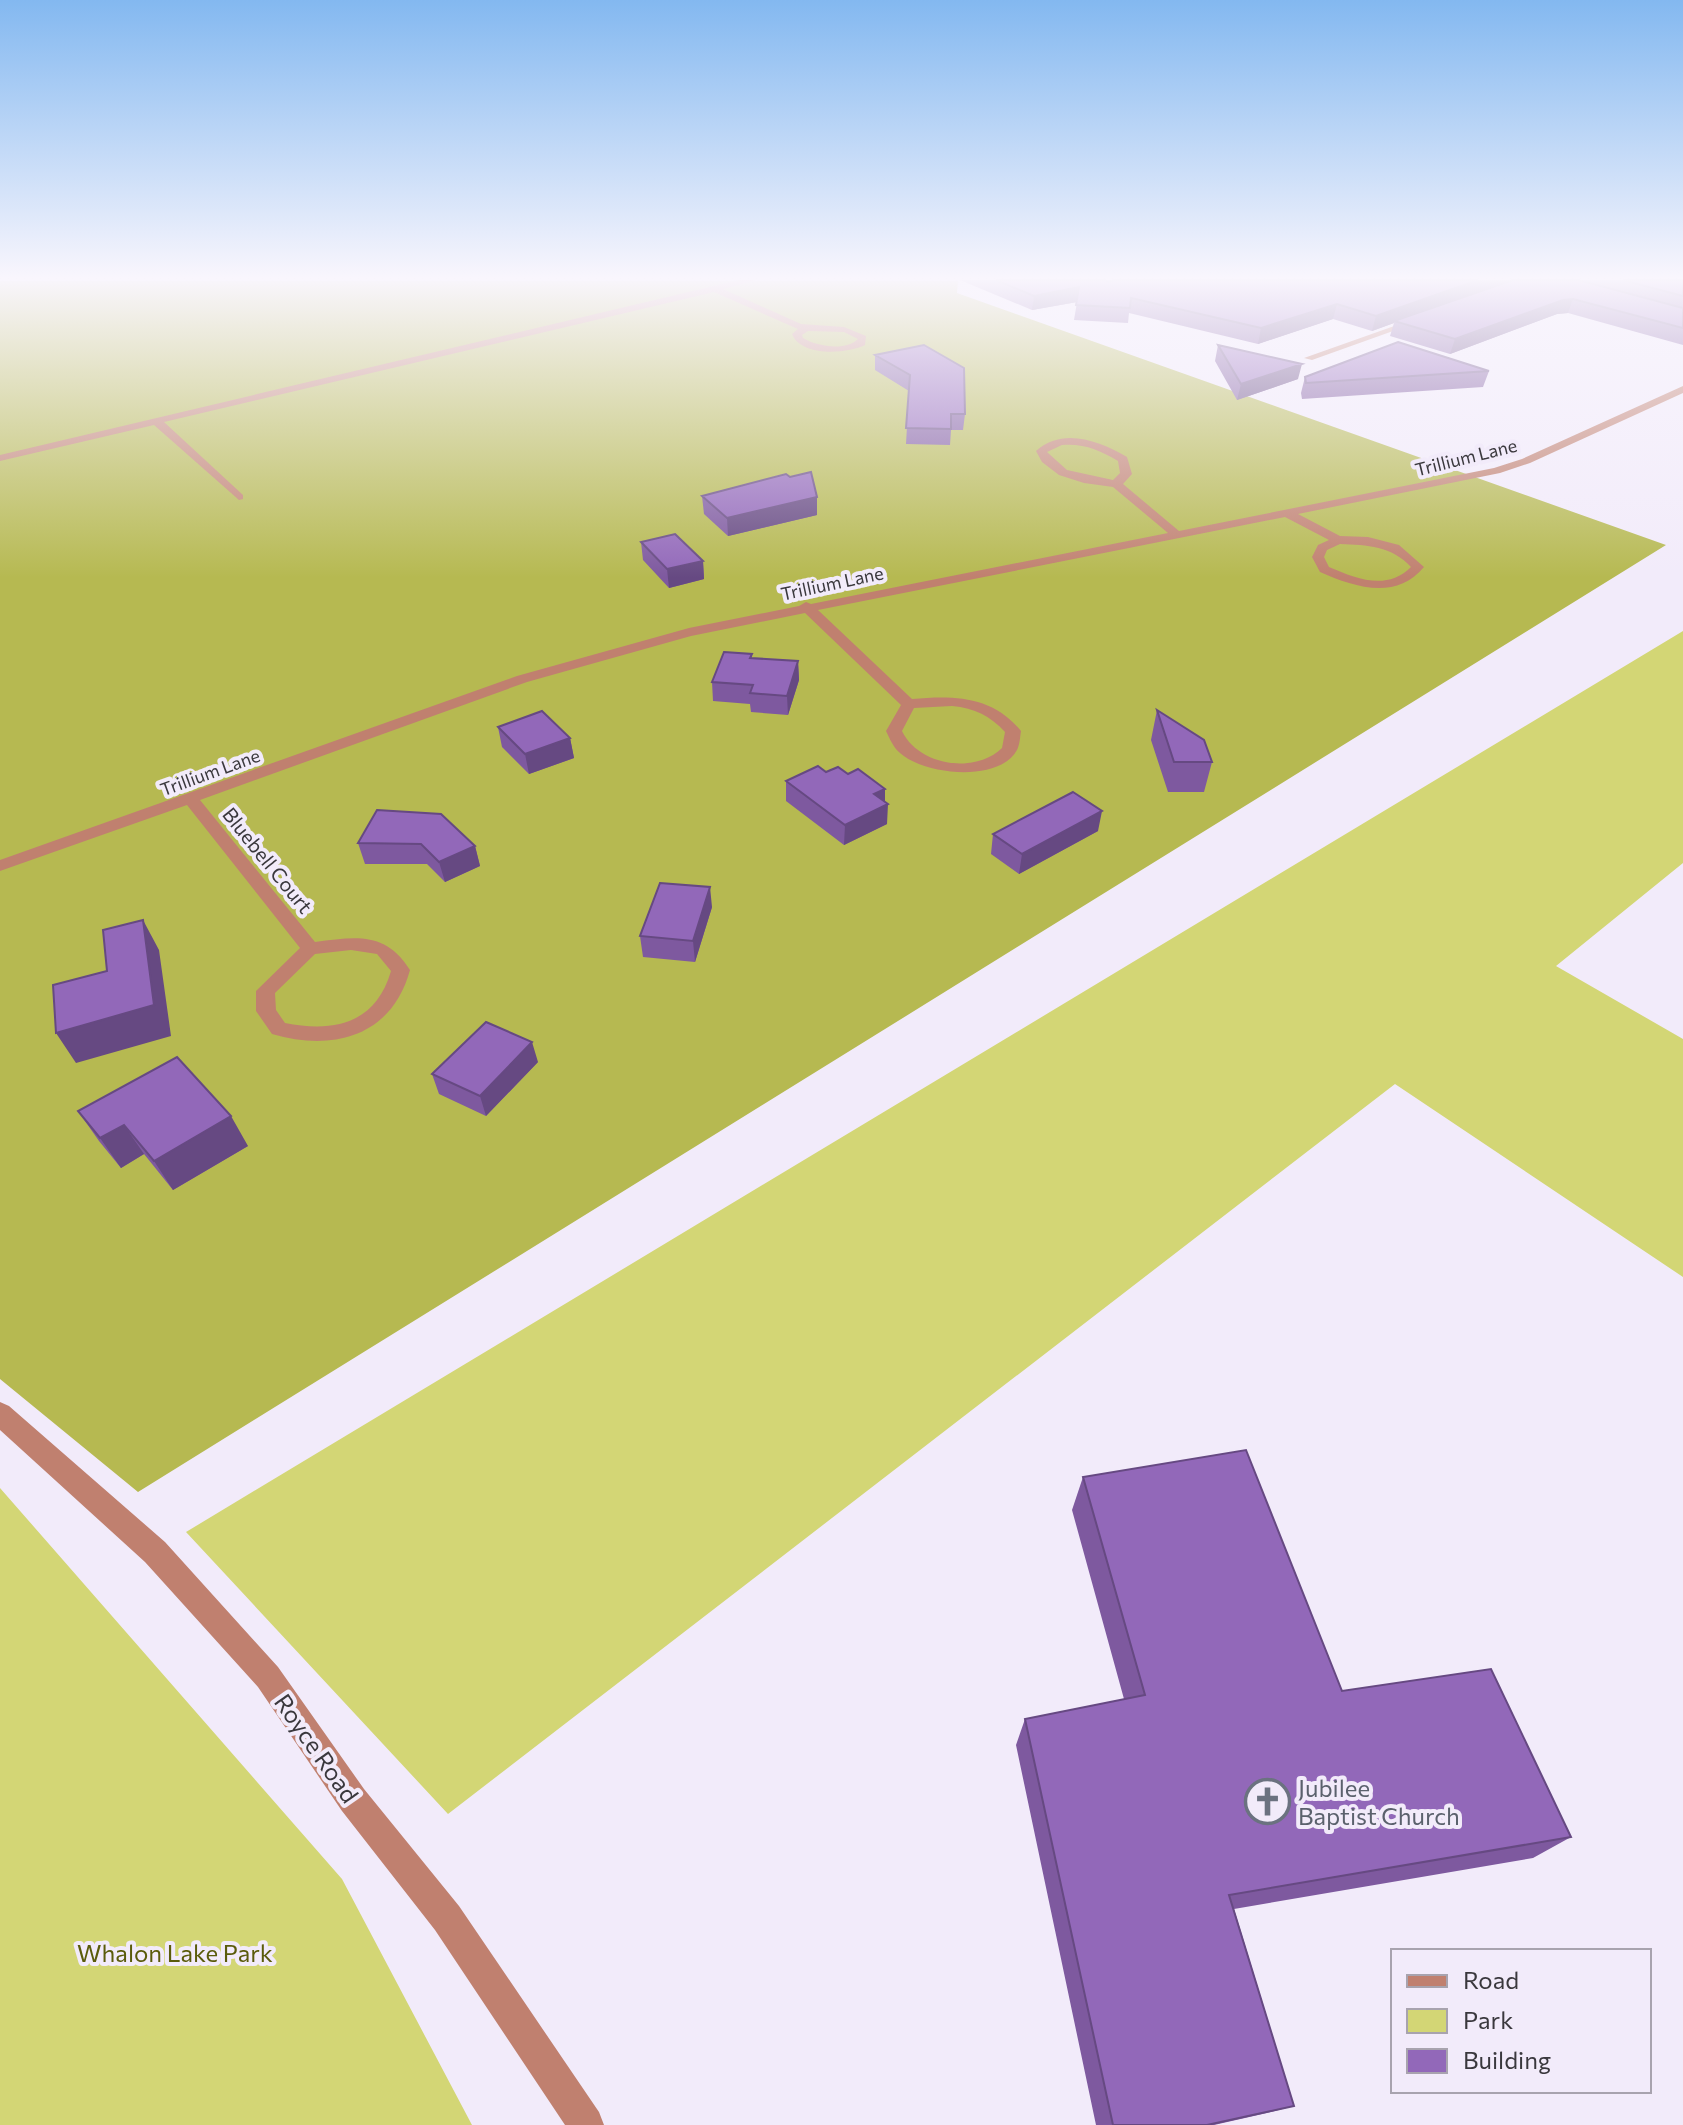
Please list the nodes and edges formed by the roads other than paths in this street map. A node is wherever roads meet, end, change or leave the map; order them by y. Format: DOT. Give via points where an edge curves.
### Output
graph roads {
  1 [pos="337,379"];
  2 [pos="1683,389"];
  3 [pos="157,422"];
  4 [pos="0,458"];
  5 [pos="1116,484"];
  6 [pos="239,497"];
  7 [pos="1289,514"];
  8 [pos="1175,533"];
  9 [pos="1338,540"];
  10 [pos="806,606"];
  11 [pos="909,704"];
  12 [pos="191,799"];
  13 [pos="0,866"];
  14 [pos="310,949"];
  15 [pos="0,1414"];
  16 [pos="586,2125"];
  1 -- 3 [label="street"];
  2 -- 7 [label="street, Trillium Lane" via="1511,466"];
  3 -- 4 [label="street"];
  3 -- 6 [label="street"];
  5 -- 5 [label="street" via="1066,474 1045,461 1041,451 1068,441 1101,446 1123,459 1126,474"];
  5 -- 8 [label="street"];
  7 -- 8 [label="street, Trillium Lane"];
  7 -- 9 [label="street"];
  8 -- 10 [label="street, Trillium Lane"];
  9 -- 9 [label="street" via="1395,548 1418,567 1396,585 1347,580 1324,569 1318,557 1322,548"];
  10 -- 11 [label="street"];
  10 -- 12 [label="street, Trillium Lane" via="522,679"];
  11 -- 11 [label="street" via="973,703 998,714 1013,731 1010,749 997,761 977,766 953,768 922,761 903,748 894,731"];
  12 -- 13 [label="street, Trillium Lane"];
  12 -- 14 [label="street, Bluebell Court"];
  14 -- 14 [label="street" via="265,991 266,1011 279,1029 327,1036 383,1012 398,990 401,970 383,949 351,944"];
  15 -- 16 [label="street, Royce Road" via="155,1552 268,1677 353,1800 447,1918"];
}
